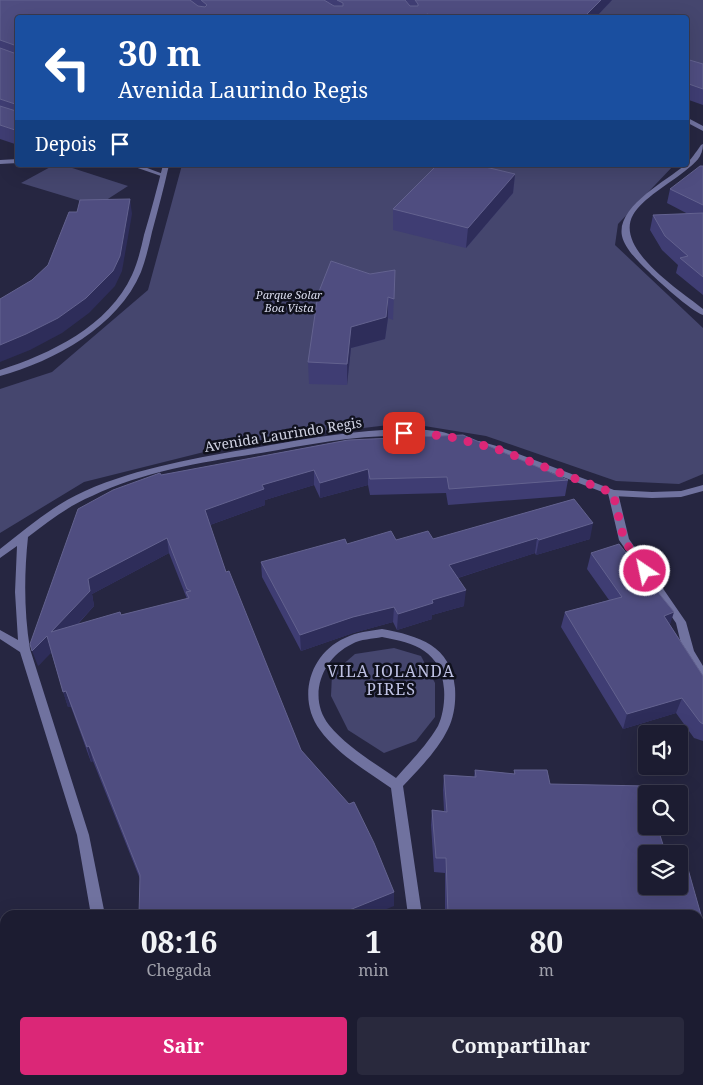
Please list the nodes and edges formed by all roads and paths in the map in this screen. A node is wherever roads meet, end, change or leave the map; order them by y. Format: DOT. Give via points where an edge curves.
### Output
graph roads {
  1 [pos="689,121"];
  2 [pos="693,123"];
  3 [pos="703,129"];
  4 [pos="703,138"];
  5 [pos="703,146"];
  6 [pos="703,158"];
  7 [pos="15,161"];
  8 [pos="692,161"];
  9 [pos="0,162"];
  10 [pos="689,163"];
  11 [pos="138,167"];
  12 [pos="165,167"];
  13 [pos="685,167"];
  14 [pos="163,175"];
  15 [pos="703,313"];
  16 [pos="0,373"];
  17 [pos="703,488"];
  18 [pos="613,493"];
  19 [pos="23,535"];
  20 [pos="0,554"];
  21 [pos="0,634"];
  22 [pos="25,649"];
  23 [pos="703,676"];
  24 [pos="397,785"];
  25 [pos="97,910"];
  26 [pos="414,910"];
  1 -- 2 [label="street"];
  2 -- 3 [label="street"];
  2 -- 4 [label="street"];
  5 -- 8 [label="street"];
  6 -- 8 [label="street"];
  7 -- 9 [label="street"];
  8 -- 10 [label="street"];
  11 -- 14 [label="street"];
  12 -- 14 [label="street"];
  13 -- 15 [label="street" via="629,215 626,237 648,266"];
  14 -- 16 [label="street" via="142,259 125,295 85,333 32,362"];
  17 -- 18 [label="street, Avenida Laurindo Regis" via="681,494"];
  18 -- 19 [label="street, Avenida Laurindo Regis" via="497,449 447,436 356,434 179,465 129,478 88,494"];
  18 -- 23 [label="street" via="624,540 681,622 689,652"];
  19 -- 20 [label="street, Avenida Laurindo Regis"];
  19 -- 22 [label="street" via="20,621"];
  21 -- 22 [label="street"];
  22 -- 25 [label="street" via="83,835"];
  24 -- 24 [label="street" via="444,726 450,700 450,679 442,661 428,646 382,633 357,637 337,647 319,666 312,683 315,707 324,727 339,742"];
  24 -- 26 [label="street"];
}
